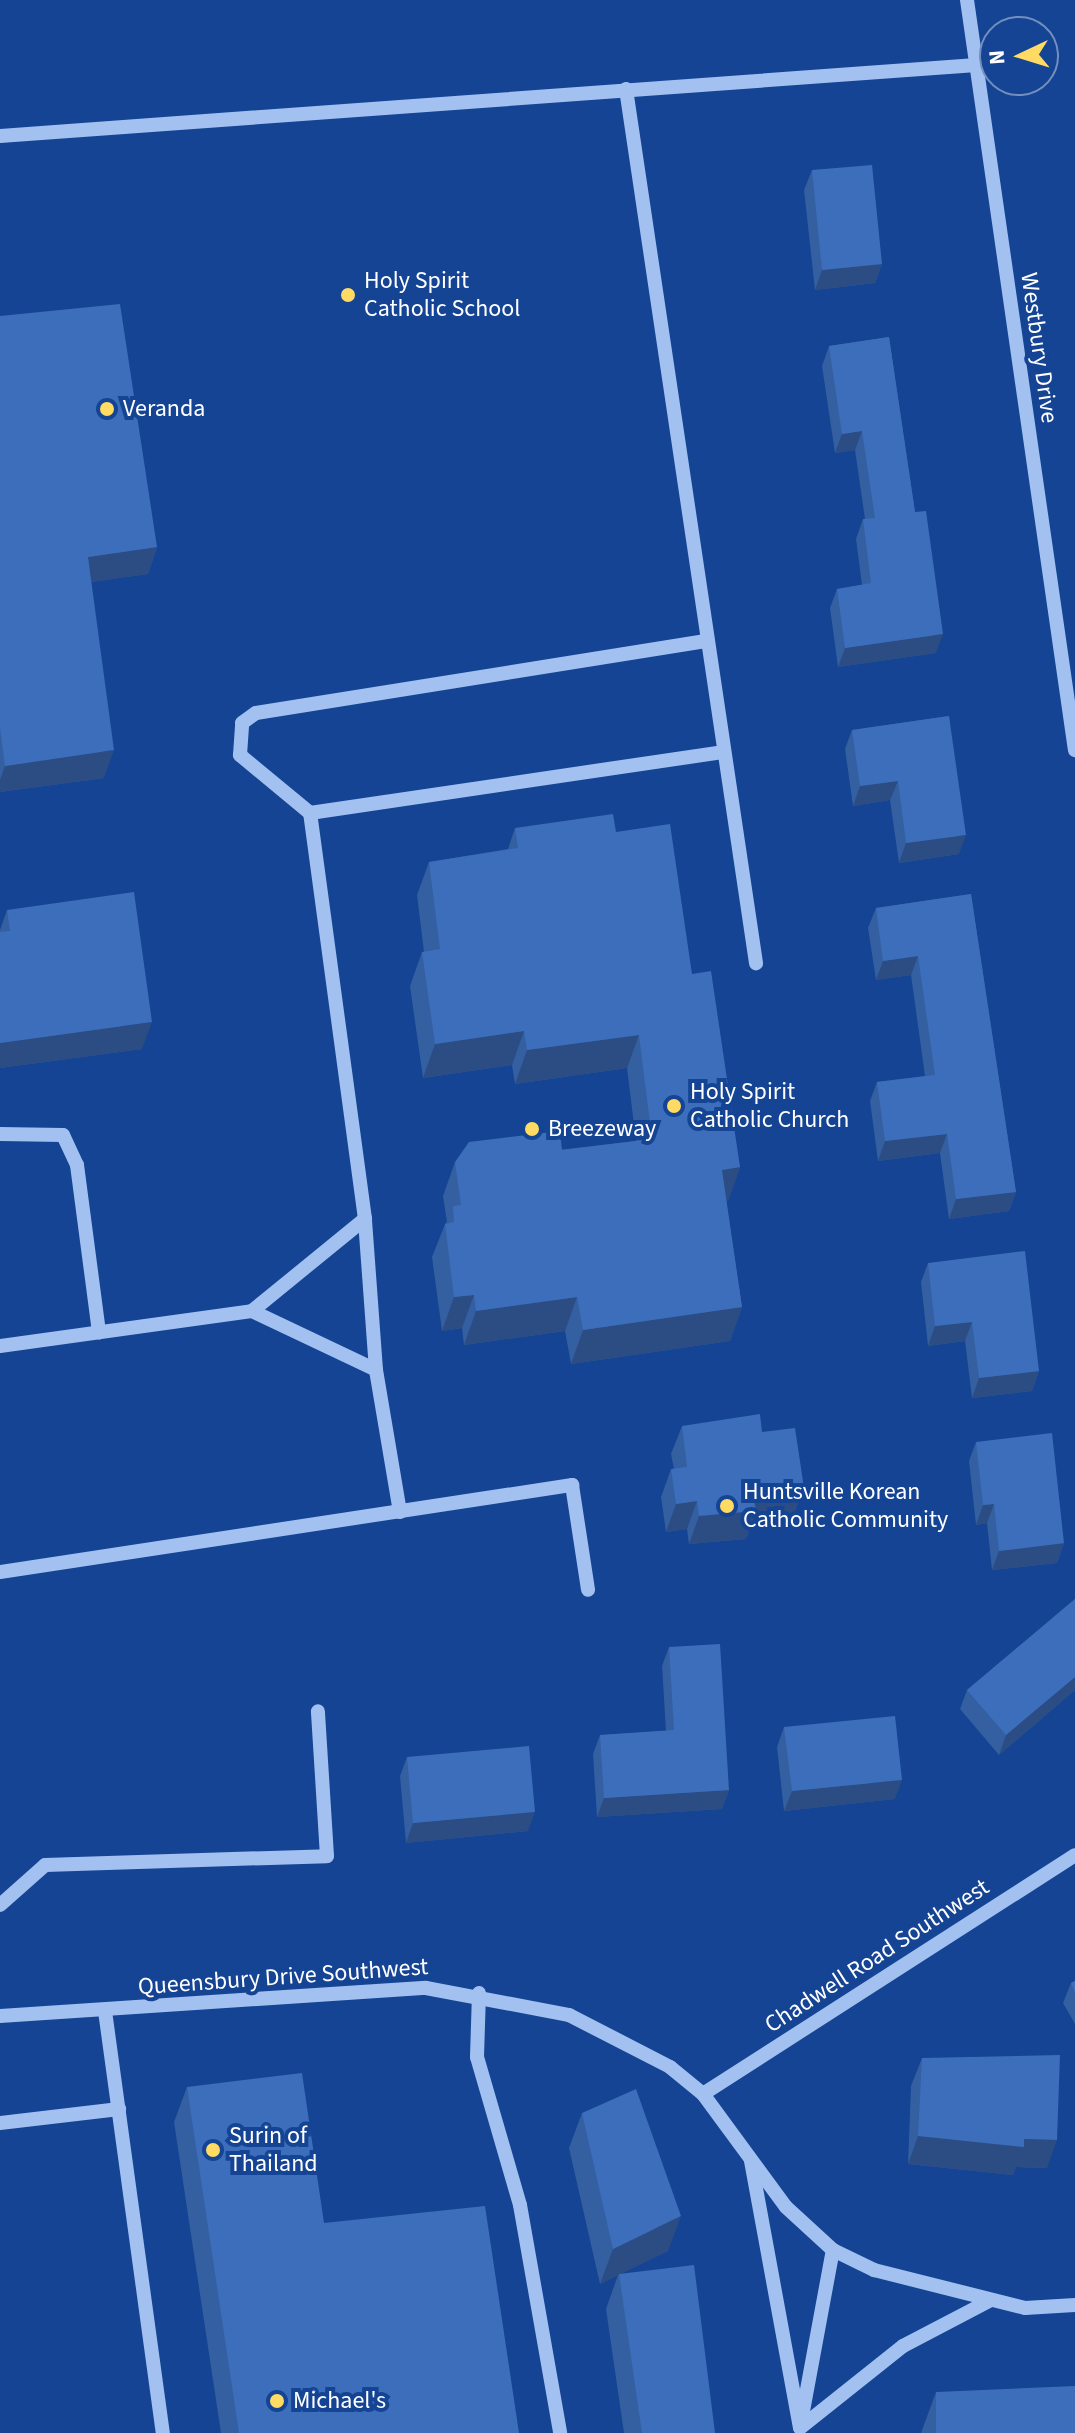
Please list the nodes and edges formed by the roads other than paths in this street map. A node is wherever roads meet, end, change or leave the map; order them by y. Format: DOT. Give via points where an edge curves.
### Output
graph roads {
  1 [pos="967,0"];
  2 [pos="976,65"];
  3 [pos="626,89"];
  4 [pos="0,136"];
  5 [pos="707,641"];
  6 [pos="1075,750"];
  7 [pos="723,752"];
  8 [pos="310,813"];
  9 [pos="756,963"];
  10 [pos="0,1134"];
  11 [pos="365,1219"];
  12 [pos="252,1311"];
  13 [pos="99,1333"];
  14 [pos="0,1346"];
  15 [pos="376,1370"];
  16 [pos="400,1512"];
  17 [pos="0,1572"];
  18 [pos="588,1590"];
  19 [pos="318,1711"];
  20 [pos="1075,1855"];
  21 [pos="0,1905"];
  22 [pos="479,1993"];
  23 [pos="105,2011"];
  24 [pos="0,2016"];
  25 [pos="703,2094"];
  26 [pos="119,2109"];
  27 [pos="0,2123"];
  28 [pos="750,2159"];
  29 [pos="833,2250"];
  30 [pos="991,2300"];
  31 [pos="1075,2305"];
  32 [pos="800,2430"];
  33 [pos="163,2433"];
  34 [pos="560,2433"];
  1 -- 2 [label="street, Westbury Drive"];
  2 -- 3 [label="street"];
  2 -- 6 [label="street, Westbury Drive"];
  3 -- 4 [label="street"];
  3 -- 5 [label="street"];
  5 -- 7 [label="street"];
  5 -- 8 [label="street" via="256,713 242,723 240,755"];
  7 -- 8 [label="street"];
  7 -- 9 [label="street"];
  8 -- 11 [label="street"];
  10 -- 13 [label="street" via="63,1135 77,1165"];
  11 -- 12 [label="street"];
  11 -- 15 [label="street"];
  12 -- 13 [label="street"];
  12 -- 15 [label="street"];
  13 -- 14 [label="street"];
  15 -- 16 [label="street"];
  16 -- 17 [label="street"];
  16 -- 18 [label="street" via="572,1485"];
  19 -- 21 [label="street" via="327,1856 45,1865"];
  20 -- 25 [label="street, Chadwell Road Southwest"];
  22 -- 23 [label="street, Queensbury Drive Southwest" via="374,1990"];
  22 -- 25 [label="street, Queensbury Drive Southwest" via="569,2015 658,2060"];
  22 -- 34 [label="street" via="477,2057 520,2205"];
  23 -- 24 [label="street, Queensbury Drive Southwest"];
  23 -- 26 [label="street"];
  25 -- 28 [label="street, Queensbury Drive Southwest"];
  26 -- 27 [label="street"];
  26 -- 33 [label="street"];
  28 -- 29 [label="street, Queensbury Drive Southwest" via="786,2207"];
  28 -- 32 [label="street, Queensbury Drive Southwest"];
  29 -- 30 [label="street, Queensbury Drive Southwest" via="874,2270"];
  29 -- 32 [label="street"];
  30 -- 31 [label="street, Queensbury Drive Southwest" via="1025,2308"];
  30 -- 32 [label="street" via="903,2346"];
}
